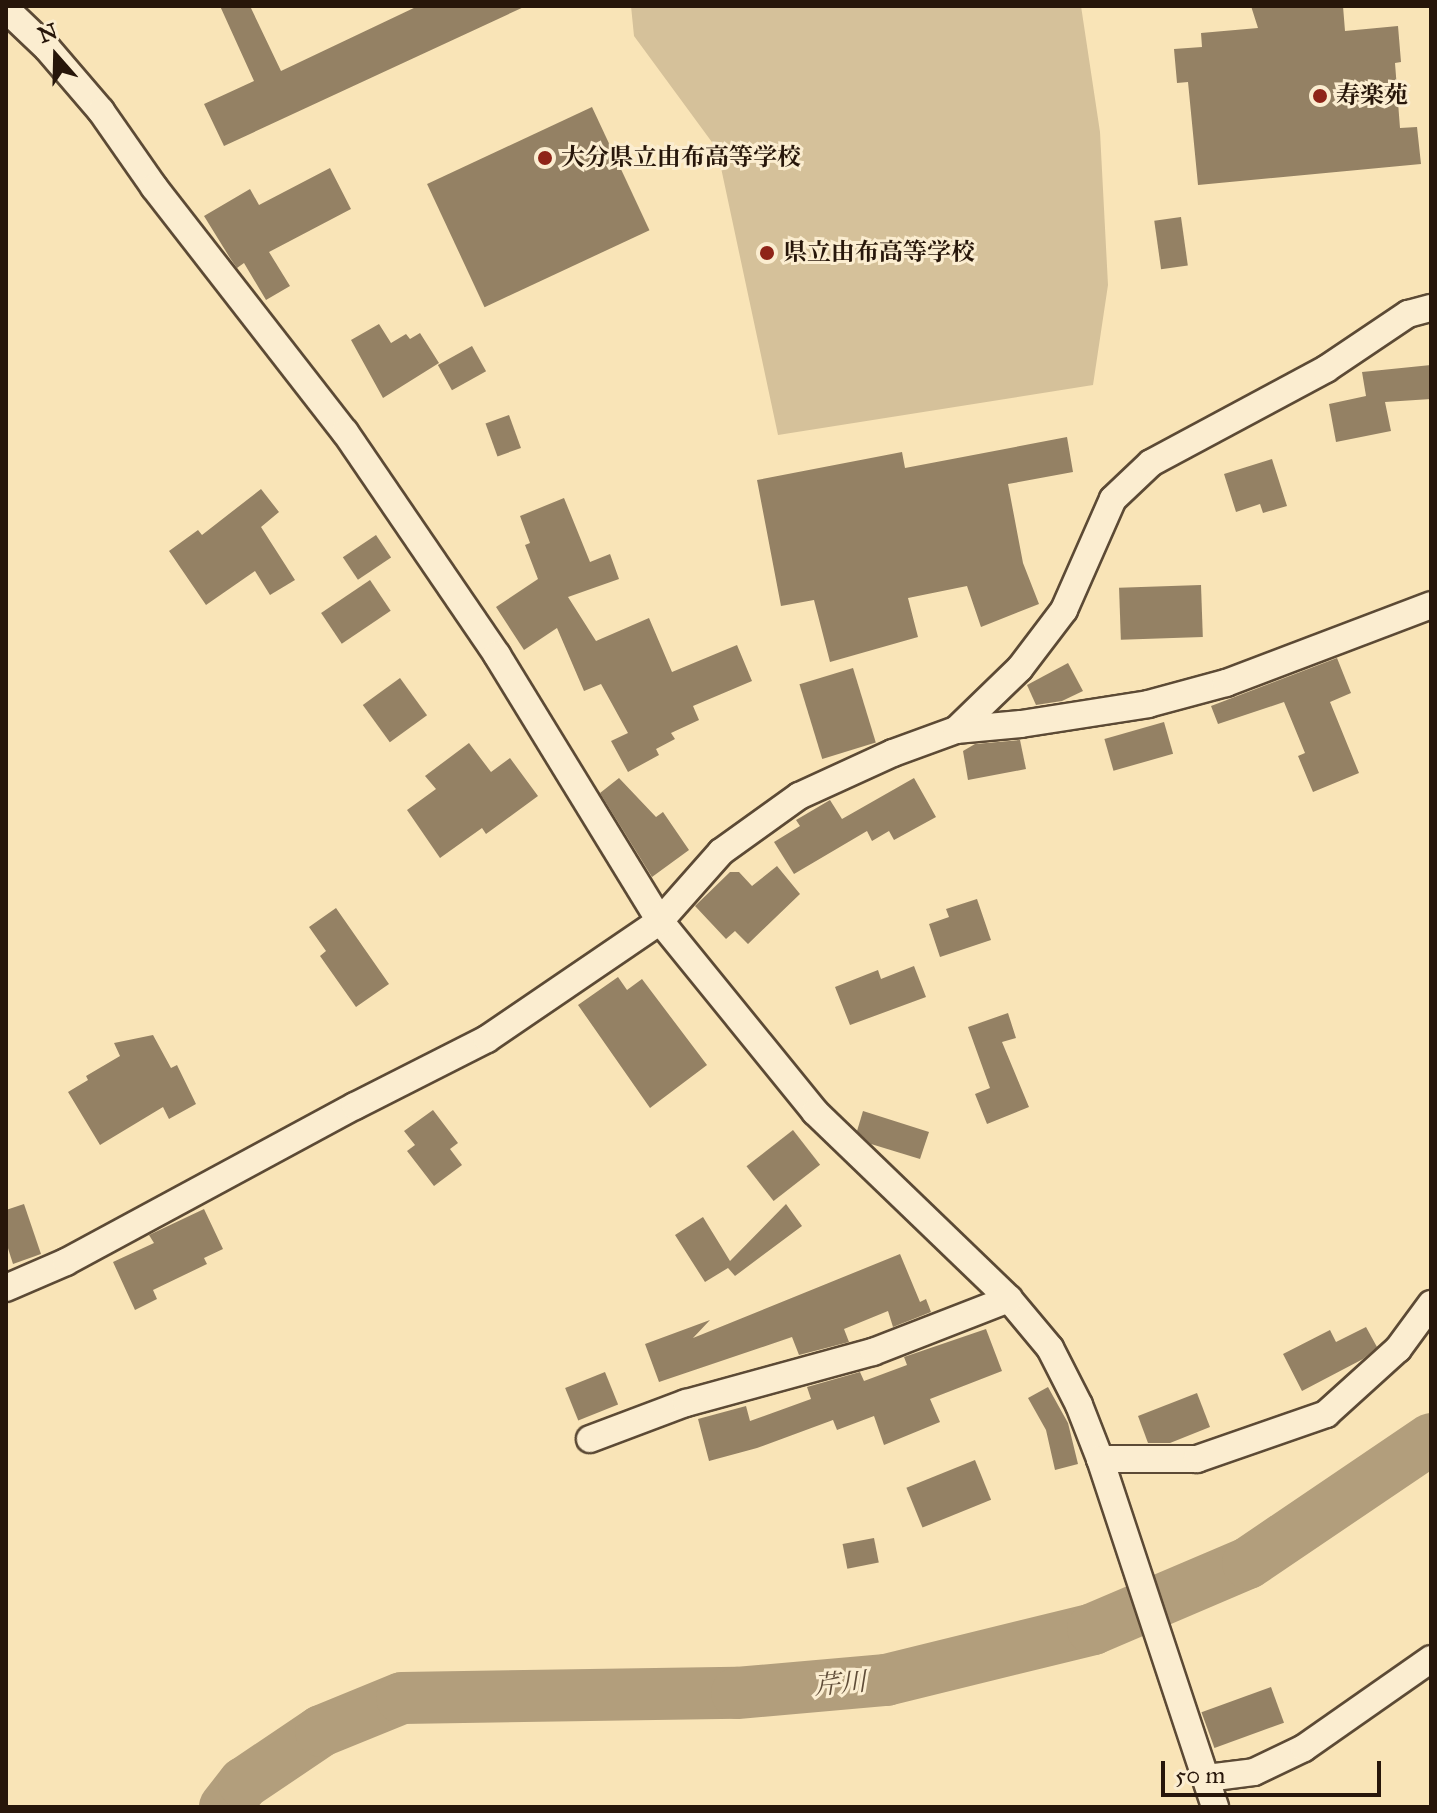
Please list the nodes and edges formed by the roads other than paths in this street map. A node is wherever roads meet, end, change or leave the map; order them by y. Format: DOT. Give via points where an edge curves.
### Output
graph roads {
  1 [pos="6,9"];
  2 [pos="1431,308"];
  3 [pos="1431,605"];
  4 [pos="956,730"];
  5 [pos="660,921"];
  6 [pos="6,1288"];
  7 [pos="1009,1299"];
  8 [pos="1431,1304"];
  9 [pos="590,1439"];
  10 [pos="1100,1459"];
  11 [pos="1431,1659"];
  12 [pos="1207,1778"];
  13 [pos="1215,1807"];
  1 -- 5 [label="street" via="101,111 345,432 497,655"];
  2 -- 4 [label="street" via="1408,314 1326,369 1151,463 1113,499 1064,610 1020,668"];
  3 -- 4 [label="street" via="1187,694 1049,720"];
  4 -- 5 [label="street" via="799,796 721,852"];
  5 -- 6 [label="street" via="487,1039 66,1262"];
  5 -- 7 [label="street" via="815,1112"];
  7 -- 9 [label="street" via="873,1352 686,1403"];
  7 -- 10 [label="street" via="1050,1348"];
  8 -- 10 [label="street" via="1398,1349 1326,1414 1197,1459"];
  10 -- 12 [label="street"];
  11 -- 12 [label="street" via="1304,1748 1254,1772"];
  12 -- 13 [label="street"];
}
